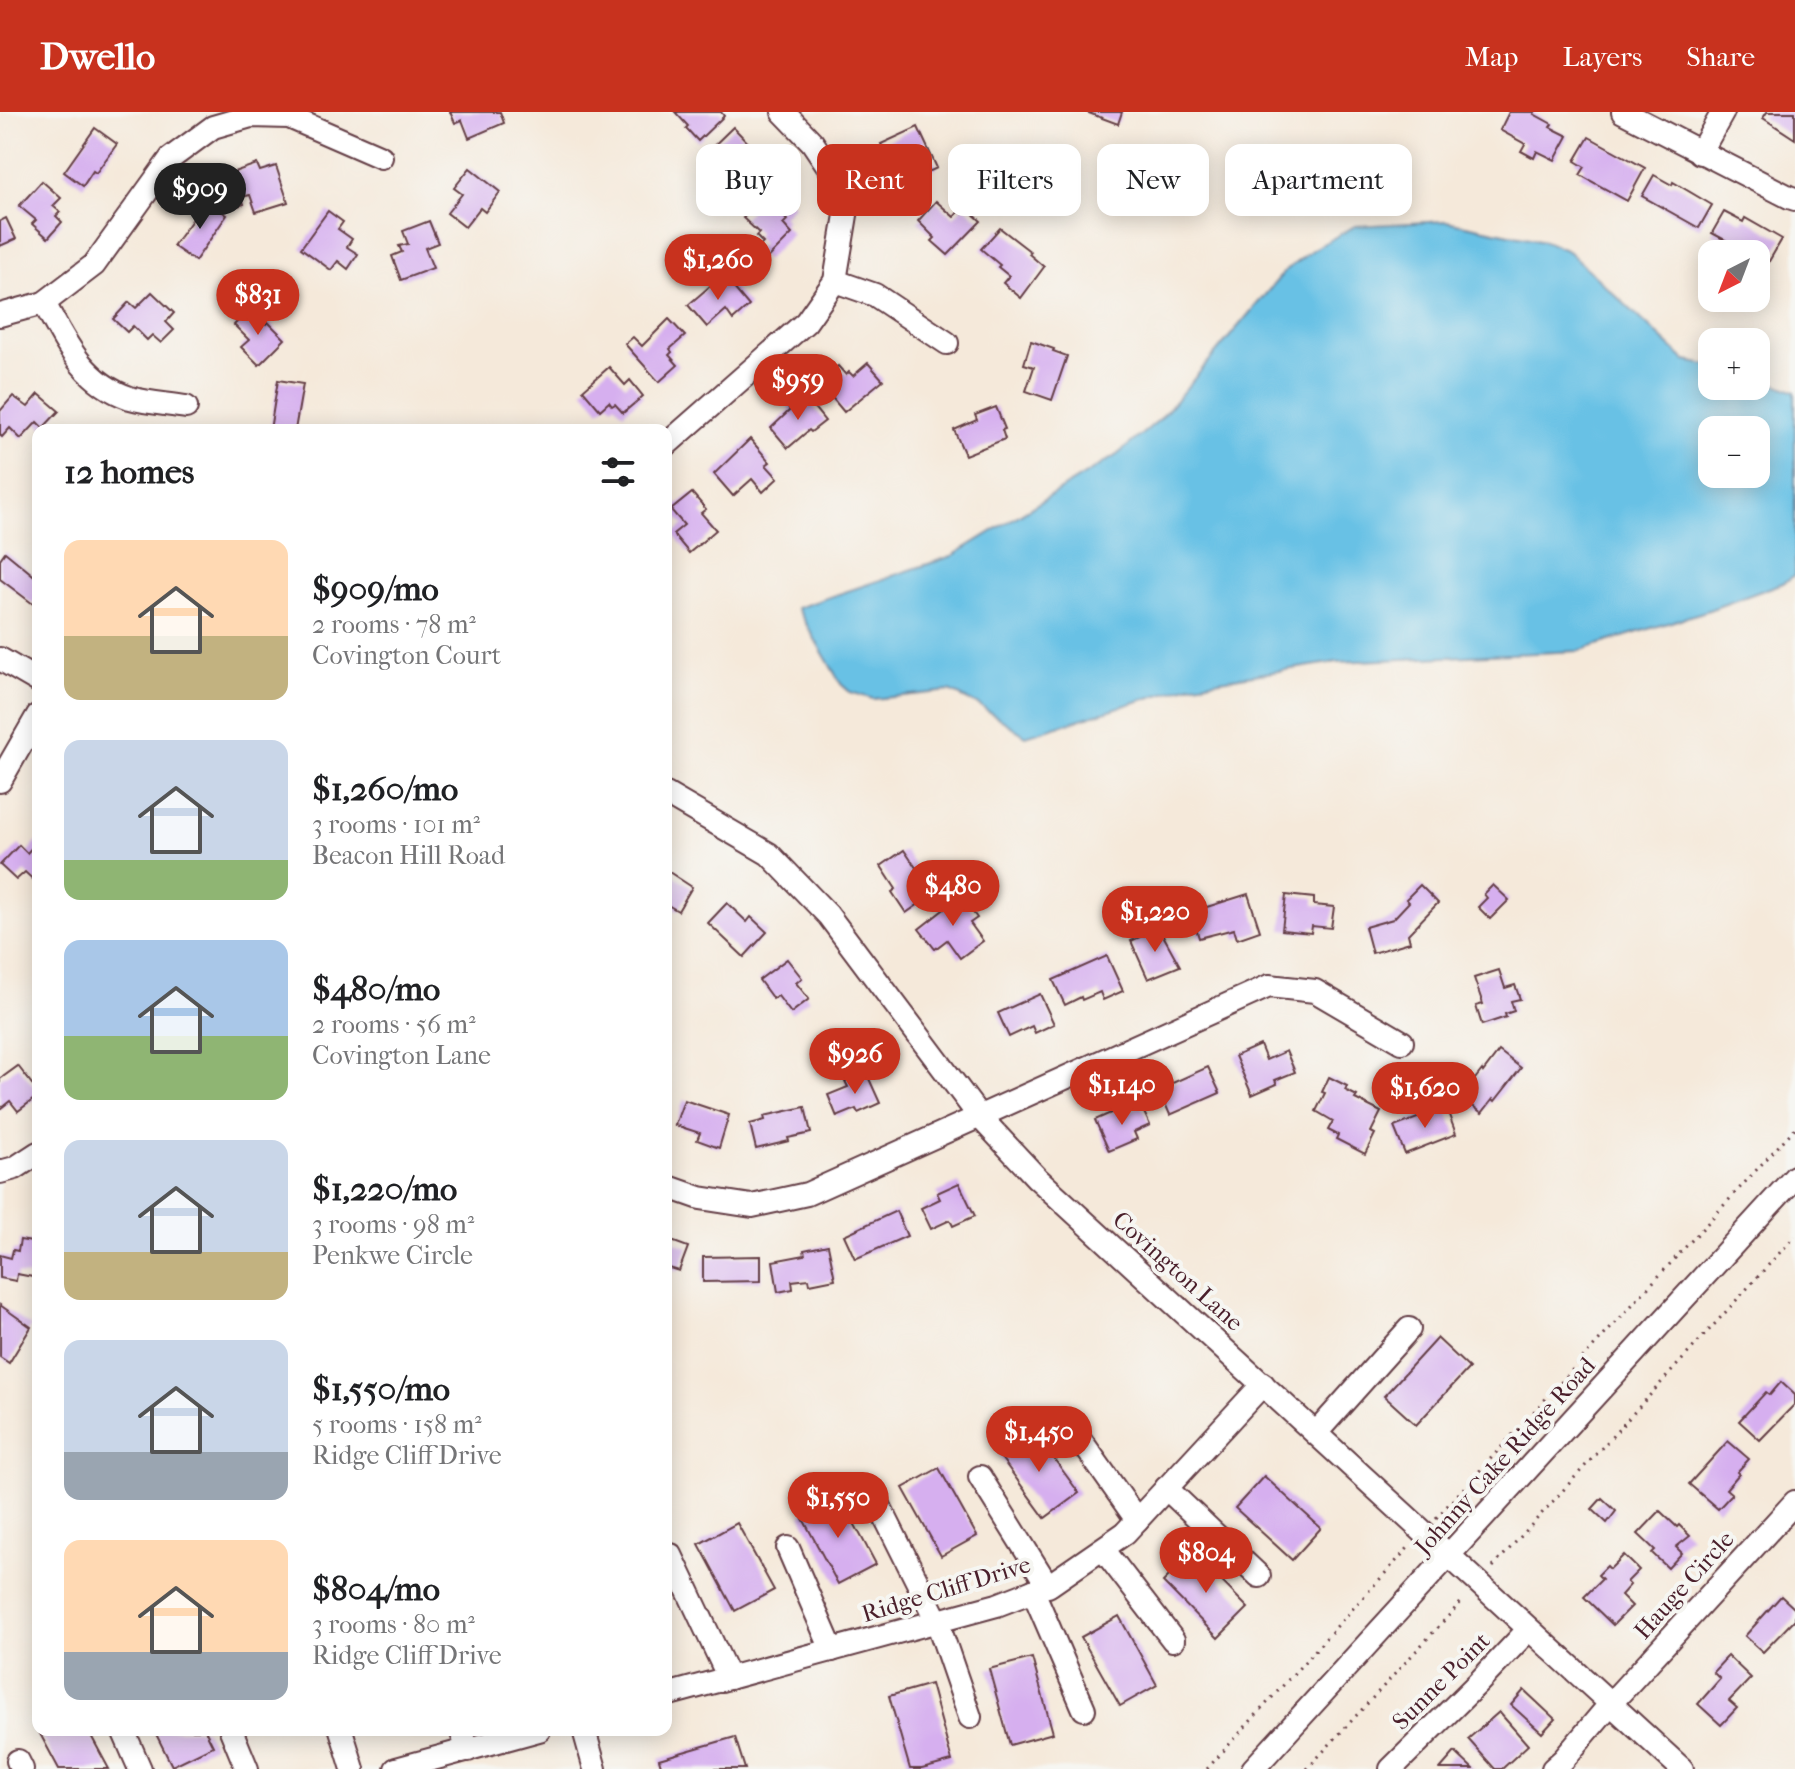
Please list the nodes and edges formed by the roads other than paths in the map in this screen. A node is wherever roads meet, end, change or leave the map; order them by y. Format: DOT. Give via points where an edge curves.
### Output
graph roads {
  1 [pos="783,112"];
  2 [pos="1623,112"];
  3 [pos="1723,112"];
  4 [pos="1700,153"];
  5 [pos="381,157"];
  6 [pos="1795,199"];
  7 [pos="835,281"];
  8 [pos="44,303"];
  9 [pos="0,315"];
  10 [pos="947,343"];
  11 [pos="186,407"];
  12 [pos="672,440"];
  13 [pos="0,659"];
  14 [pos="32,678"];
  15 [pos="32,725"];
  16 [pos="0,781"];
  17 [pos="672,797"];
  18 [pos="1402,1042"];
  19 [pos="979,1116"];
  20 [pos="32,1157"];
  21 [pos="0,1172"];
  22 [pos="1795,1177"];
  23 [pos="672,1188"];
  24 [pos="1409,1329"];
  25 [pos="1263,1384"];
  26 [pos="1070,1425"];
  27 [pos="1316,1433"];
  28 [pos="980,1477"];
  29 [pos="1166,1488"];
  30 [pos="877,1501"];
  31 [pos="1795,1502"];
  32 [pos="1137,1520"];
  33 [pos="788,1548"];
  34 [pos="1103,1549"];
  35 [pos="1449,1556"];
  36 [pos="672,1557"];
  37 [pos="1259,1576"];
  38 [pos="1040,1588"];
  39 [pos="937,1621"];
  40 [pos="1528,1630"];
  41 [pos="1173,1640"];
  42 [pos="832,1650"];
  43 [pos="729,1678"];
  44 [pos="672,1693"];
  45 [pos="1611,1703"];
  46 [pos="1084,1709"];
  47 [pos="970,1717"];
  48 [pos="126,1736"];
  49 [pos="233,1736"];
  50 [pos="343,1736"];
  51 [pos="494,1736"];
  52 [pos="586,1736"];
  53 [pos="464,1740"];
  54 [pos="410,1767"];
  55 [pos="140,1769"];
  56 [pos="247,1769"];
  57 [pos="353,1769"];
  58 [pos="595,1769"];
  59 [pos="1253,1769"];
  60 [pos="1391,1769"];
  61 [pos="1553,1769"];
  62 [pos="1682,1769"];
  1 -- 7 [label="street" via="812,142 849,197"];
  2 -- 4 [label="street"];
  3 -- 4 [label="street"];
  4 -- 6 [label="street"];
  5 -- 8 [label="street" via="289,117 251,116 213,127 171,158 94,265"];
  7 -- 10 [label="street" via="875,295"];
  7 -- 12 [label="street" via="806,322"];
  8 -- 9 [label="street"];
  8 -- 11 [label="street" via="73,356 97,382 130,398"];
  13 -- 14 [label="street"];
  15 -- 16 [label="street"];
  17 -- 19 [label="street, Covington Lane" via="769,854 828,915"];
  18 -- 19 [label="street" via="1315,991 1269,986"];
  19 -- 23 [label="street" via="807,1194 752,1206"];
  19 -- 25 [label="street, Covington Lane" via="1037,1178"];
  20 -- 21 [label="street"];
  22 -- 35 [label="street, Johnny Cake Ridge Road"];
  24 -- 27 [label="street"];
  25 -- 27 [label="street, Covington Lane"];
  25 -- 29 [label="street, Ridge Cliff Drive"];
  26 -- 32 [label="street"];
  27 -- 35 [label="street, Covington Lane"];
  28 -- 38 [label="street"];
  29 -- 32 [label="street, Ridge Cliff Drive"];
  29 -- 37 [label="street"];
  30 -- 39 [label="street"];
  31 -- 45 [label="street, Hauge Circle"];
  32 -- 34 [label="street, Ridge Cliff Drive"];
  33 -- 42 [label="street"];
  34 -- 38 [label="street, Ridge Cliff Drive"];
  34 -- 41 [label="street"];
  35 -- 40 [label="street, Covington Lane"];
  35 -- 59 [label="street, Johnny Cake Ridge Road"];
  36 -- 43 [label="street"];
  38 -- 39 [label="street, Ridge Cliff Drive"];
  38 -- 46 [label="street"];
  39 -- 42 [label="street, Ridge Cliff Drive"];
  39 -- 47 [label="street"];
  40 -- 45 [label="street, Covington Lane"];
  40 -- 60 [label="street, Sunne Point"];
  42 -- 43 [label="street, Ridge Cliff Drive"];
  43 -- 44 [label="street, Ridge Cliff Drive"];
  45 -- 61 [label="street, Hauge Circle"];
  45 -- 62 [label="street, Covington Lane"];
  48 -- 55 [label="street"];
  49 -- 56 [label="street"];
  50 -- 57 [label="street"];
  51 -- 53 [label="street"];
  52 -- 58 [label="street"];
  53 -- 54 [label="street"];
}
